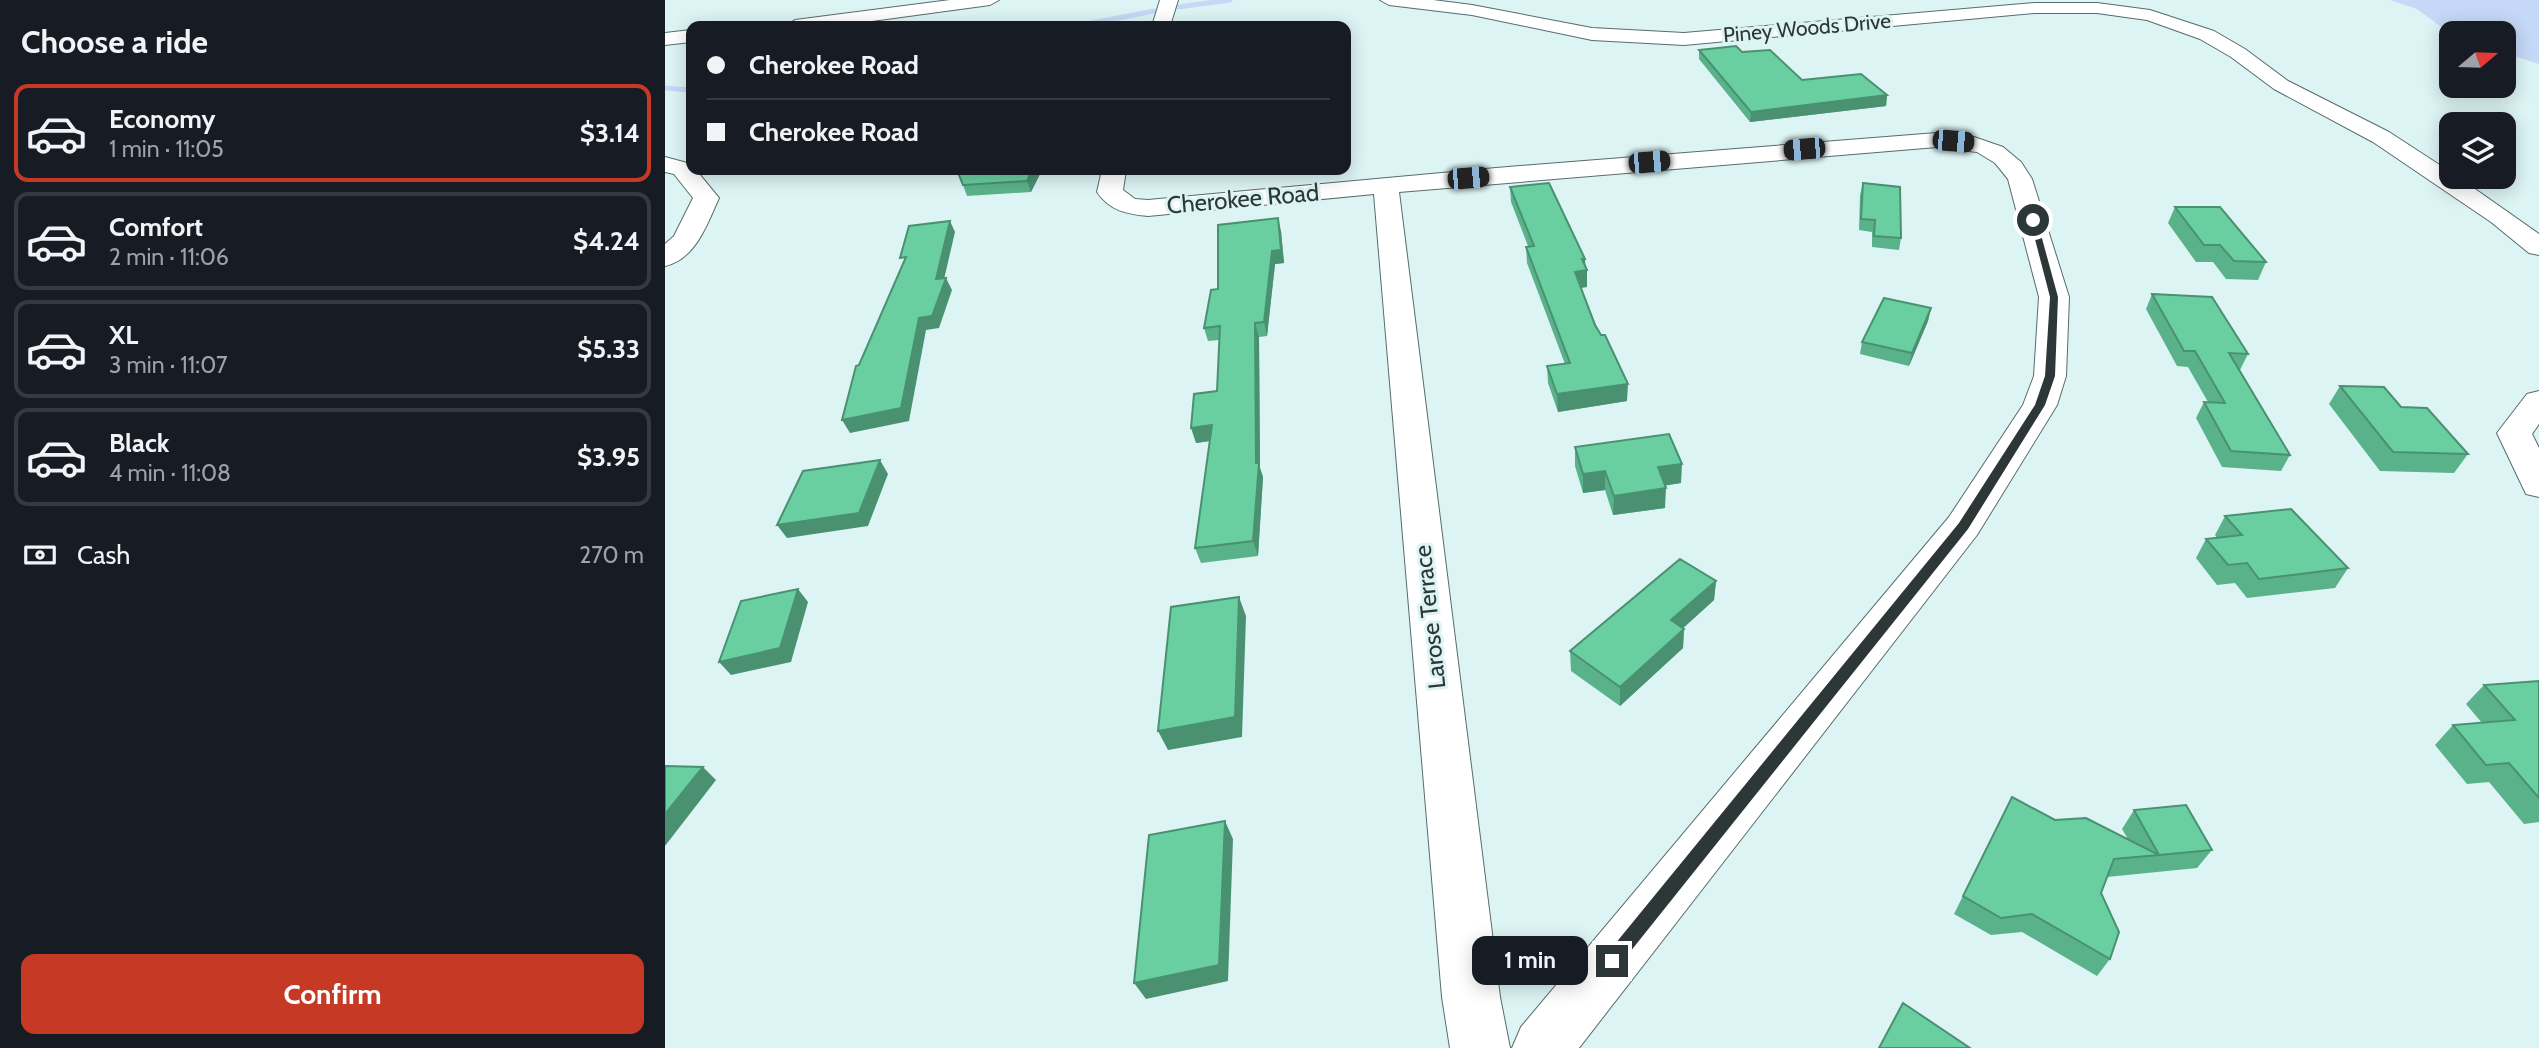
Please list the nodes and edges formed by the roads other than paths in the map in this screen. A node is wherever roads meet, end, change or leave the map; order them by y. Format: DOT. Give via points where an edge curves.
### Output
graph roads {
  1 [pos="990,0"];
  2 [pos="1170,0"];
  3 [pos="1389,0"];
  4 [pos="832,21"];
  5 [pos="1163,21"];
  6 [pos="686,37"];
  7 [pos="665,39"];
  8 [pos="665,164"];
  9 [pos="686,173"];
  10 [pos="688,175"];
  11 [pos="1113,175"];
  12 [pos="1386,186"];
  13 [pos="2539,247"];
  14 [pos="665,258"];
  15 [pos="2539,401"];
  16 [pos="2539,485"];
  17 [pos="1480,1048"];
  18 [pos="1542,1048"];
  1 -- 4 [label="street"];
  2 -- 5 [label="street"];
  3 -- 13 [label="street, Piney Woods Drive" via="1472,10 1592,34 1684,39 2035,8 2097,8 2150,15 2207,35 2281,85 2381,137"];
  6 -- 7 [label="street"];
  8 -- 9 [label="street"];
  10 -- 14 [label="street" via="706,198 686,240"];
  11 -- 12 [label="street, Cherokee Road" via="1110,192 1128,206 1148,208"];
  12 -- 17 [label="street, Larose Terrace" via="1471,998"];
  12 -- 18 [label="street, Cherokee Road" via="1915,140 1969,143 2002,154 2021,179 2054,297 2050,376 2040,405 1963,526"];
  15 -- 16 [label="street" via="2514,433"];
}
